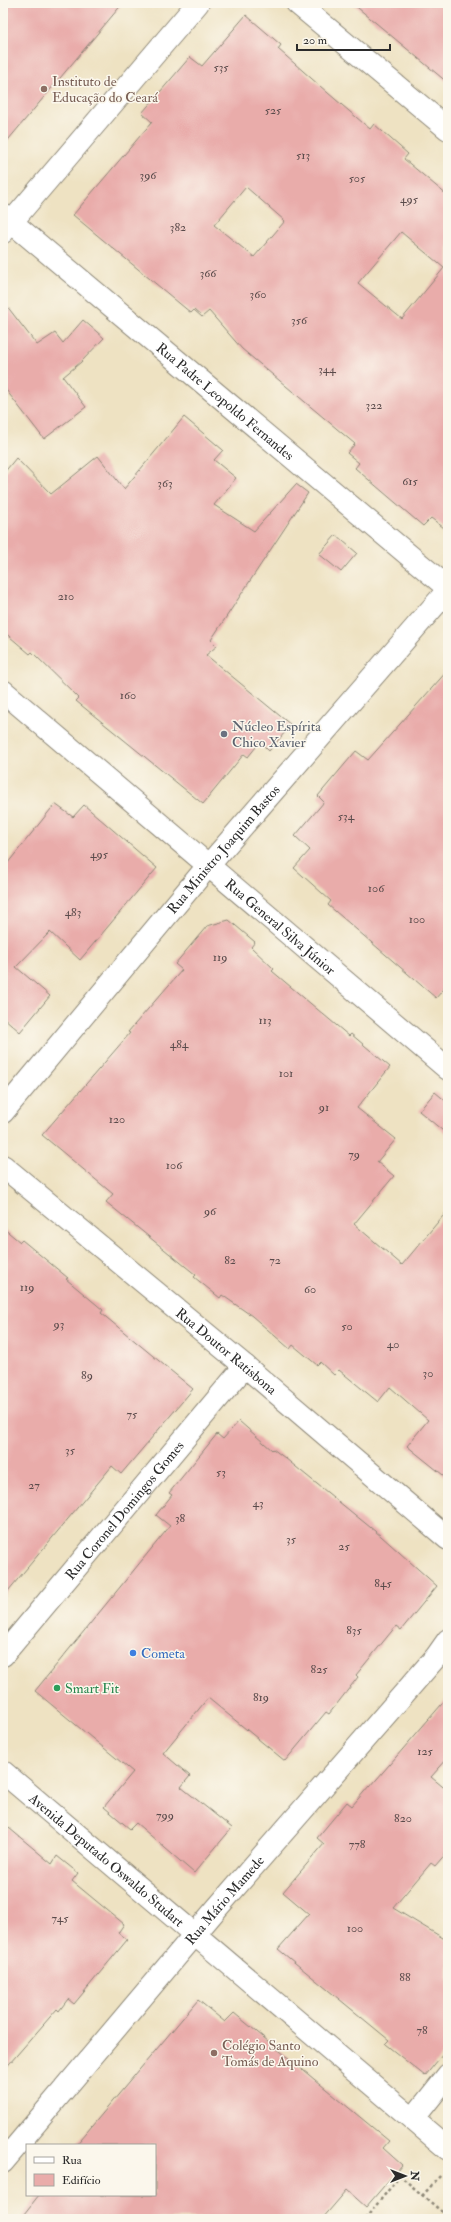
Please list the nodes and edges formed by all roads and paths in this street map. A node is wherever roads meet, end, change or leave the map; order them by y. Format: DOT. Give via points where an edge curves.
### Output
graph roads {
  1 [pos="198,3"];
  2 [pos="297,3"];
  3 [pos="448,129"];
  4 [pos="6,223"];
  5 [pos="448,589"];
  6 [pos="3,691"];
  7 [pos="208,866"];
  8 [pos="448,1069"];
  9 [pos="3,1112"];
  10 [pos="3,1166"];
  11 [pos="245,1366"];
  12 [pos="448,1539"];
  13 [pos="3,1655"];
  14 [pos="444,1655"];
  15 [pos="3,1772"];
  16 [pos="195,1933"];
  17 [pos="448,2075"];
  18 [pos="413,2119"];
  19 [pos="448,2149"];
  20 [pos="3,2162"];
  21 [pos="441,2174"];
  22 [pos="422,2196"];
  23 [pos="448,2218"];
  24 [pos="365,2219"];
  1 -- 4 [label="street"];
  2 -- 3 [label="street"];
  4 -- 5 [label="street, Rua Padre Leopoldo Fernandes"];
  5 -- 7 [label="street, Rua Ministro Joaquim Bastos"];
  6 -- 7 [label="street, Rua General Silva Júnior"];
  7 -- 8 [label="street, Rua General Silva Júnior"];
  7 -- 9 [label="street, Rua Ministro Joaquim Bastos"];
  10 -- 11 [label="street, Rua Doutor Ratisbona"];
  11 -- 12 [label="street, Rua Doutor Ratisbona"];
  11 -- 13 [label="street, Rua Coronel Domingos Gomes"];
  14 -- 16 [label="street, Rua Mário Mamede"];
  15 -- 16 [label="street, Avenida Deputado Oswaldo Studart"];
  16 -- 18 [label="street, Avenida Deputado Oswaldo Studart"];
  16 -- 20 [label="street, Rua Mário Mamede"];
  17 -- 18 [label="street"];
  18 -- 19 [label="street, Avenida Deputado Oswaldo Studart"];
  21 -- 22 [label="path"];
  22 -- 23 [label="path"];
  22 -- 24 [label="path" via="400,2176"];
}
